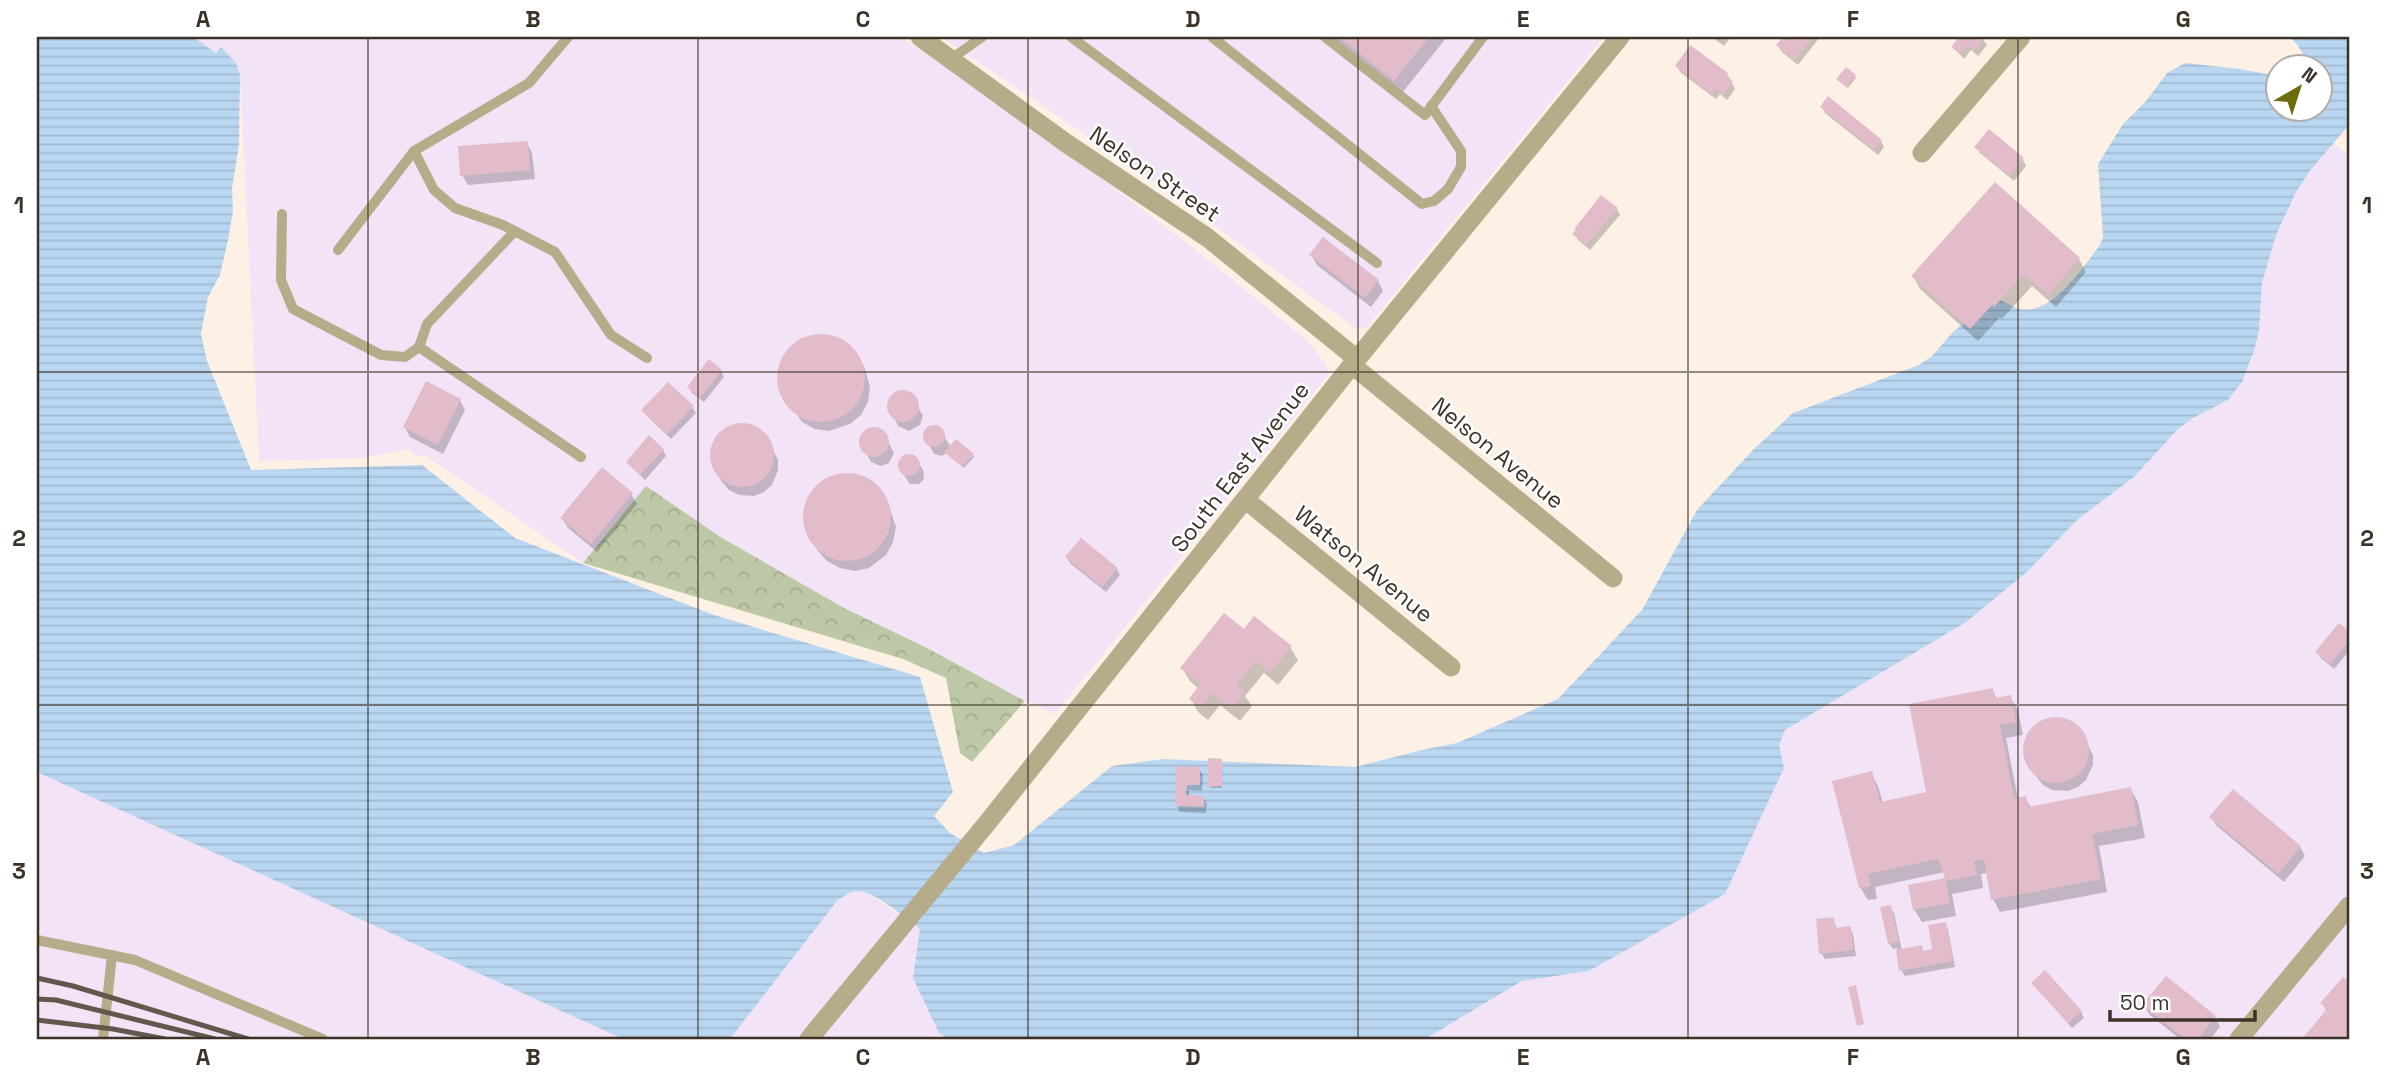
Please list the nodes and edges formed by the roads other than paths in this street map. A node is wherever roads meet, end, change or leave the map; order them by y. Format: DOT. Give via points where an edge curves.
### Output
graph roads {
  1 [pos="920,37"];
  2 [pos="982,37"];
  3 [pos="1071,37"];
  4 [pos="1212,37"];
  5 [pos="1325,37"];
  6 [pos="1483,37"];
  7 [pos="1620,37"];
  8 [pos="2021,37"];
  9 [pos="562,39"];
  10 [pos="951,60"];
  11 [pos="1432,106"];
  12 [pos="414,150"];
  13 [pos="1922,153"];
  14 [pos="282,214"];
  15 [pos="515,232"];
  16 [pos="338,250"];
  17 [pos="1377,263"];
  18 [pos="419,346"];
  19 [pos="647,358"];
  20 [pos="1355,362"];
  21 [pos="581,457"];
  22 [pos="1245,500"];
  23 [pos="1613,578"];
  24 [pos="1451,667"];
  25 [pos="2349,906"];
  26 [pos="37,940"];
  27 [pos="111,955"];
  28 [pos="103,1039"];
  29 [pos="323,1039"];
  30 [pos="809,1039"];
  31 [pos="2239,1039"];
  1 -- 10 [label="street, Nelson Street"];
  2 -- 10 [label="lane"];
  3 -- 17 [label="lane"];
  4 -- 11 [label="lane" via="1422,204 1448,189 1461,167 1461,151"];
  5 -- 11 [label="lane" via="1425,115"];
  6 -- 11 [label="lane"];
  7 -- 20 [label="street, South East Avenue"];
  8 -- 13 [label="street"];
  9 -- 12 [label="lane" via="529,83"];
  10 -- 20 [label="street, Nelson Street" via="1208,238"];
  12 -- 15 [label="lane" via="434,190 455,208"];
  12 -- 16 [label="lane"];
  14 -- 18 [label="lane" via="281,280 293,309 381,355 405,357"];
  15 -- 18 [label="lane" via="427,324"];
  15 -- 19 [label="lane" via="555,252 611,335"];
  18 -- 21 [label="lane"];
  20 -- 22 [label="street, South East Avenue"];
  20 -- 23 [label="street, Nelson Avenue"];
  22 -- 24 [label="street, Watson Avenue"];
  22 -- 30 [label="street, South East Avenue"];
  25 -- 31 [label="street"];
  26 -- 27 [label="lane"];
  27 -- 28 [label="lane"];
  27 -- 29 [label="lane" via="135,960"];
}
